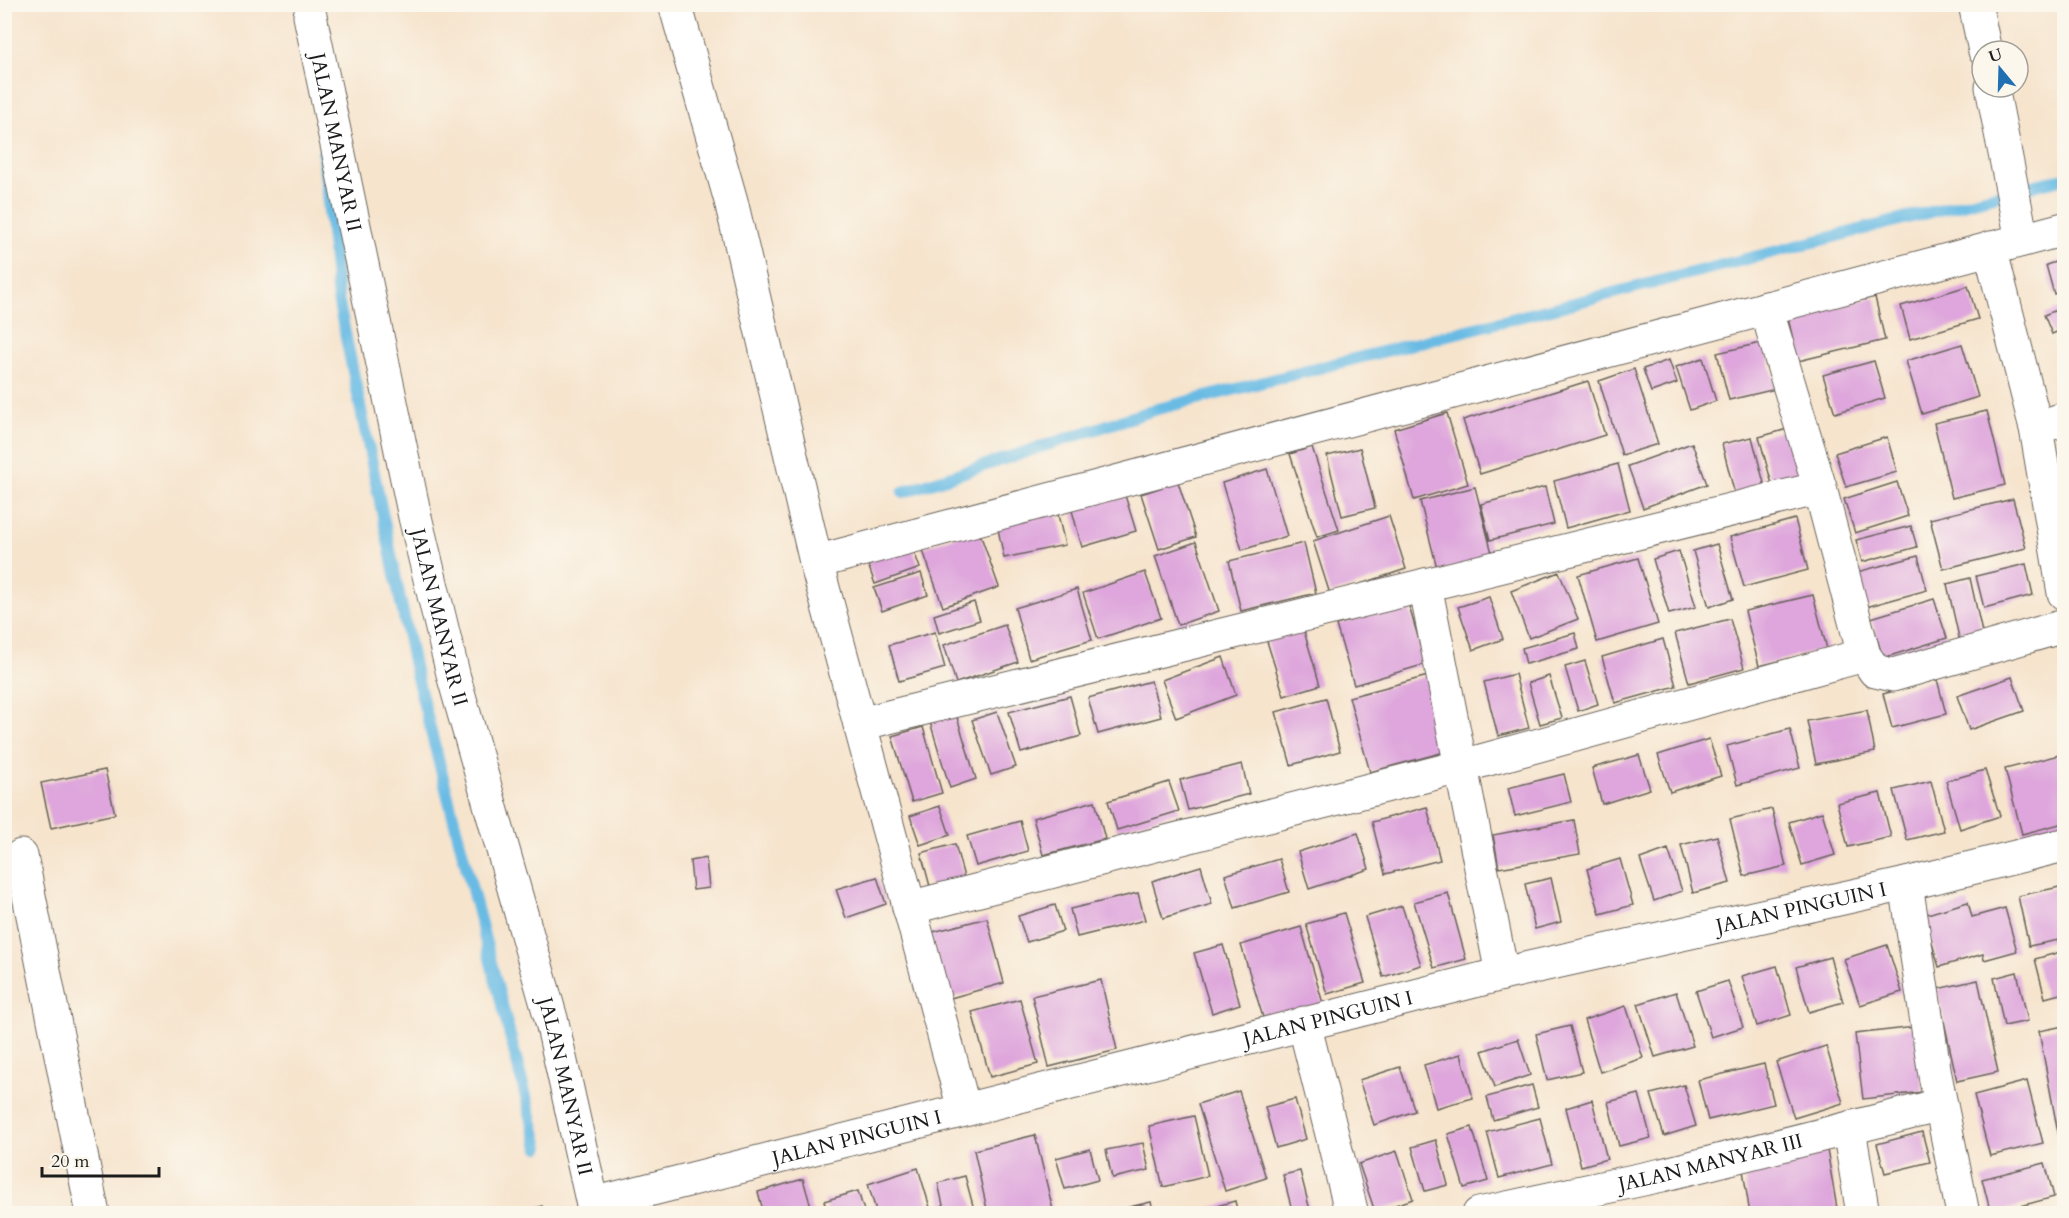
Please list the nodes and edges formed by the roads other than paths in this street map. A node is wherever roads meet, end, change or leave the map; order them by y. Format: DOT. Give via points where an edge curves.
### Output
graph roads {
  1 [pos="675,4"];
  2 [pos="1976,4"];
  3 [pos="309,16"];
  4 [pos="1983,39"];
  5 [pos="1994,99"];
  6 [pos="2064,229"];
  7 [pos="2022,240"];
  8 [pos="1990,248"];
  9 [pos="1766,308"];
  10 [pos="2050,423"];
  11 [pos="1820,488"];
  12 [pos="816,562"];
  13 [pos="1425,585"];
  14 [pos="2064,593"];
  15 [pos="2064,626"];
  16 [pos="1864,655"];
  17 [pos="860,724"];
  18 [pos="1462,766"];
  19 [pos="2064,845"];
  20 [pos="21,856"];
  21 [pos="1906,884"];
  22 [pos="909,908"];
  23 [pos="1502,974"];
  24 [pos="1304,1023"];
  25 [pos="1941,1105"];
  26 [pos="964,1109"];
  27 [pos="1849,1130"];
  28 [pos="594,1209"];
  29 [pos="93,1214"];
  30 [pos="1352,1214"];
  31 [pos="1479,1214"];
  32 [pos="1863,1214"];
  33 [pos="1963,1214"];
  1 -- 12 [label="street" via="731,201"];
  2 -- 4 [label="street"];
  3 -- 28 [label="street, JALAN MANYAR II" via="415,517 454,678 552,1022"];
  5 -- 7 [label="street"];
  6 -- 7 [label="street"];
  7 -- 8 [label="street"];
  8 -- 9 [label="street"];
  8 -- 10 [label="street"];
  9 -- 11 [label="street"];
  9 -- 12 [label="street"];
  10 -- 14 [label="street"];
  11 -- 13 [label="street"];
  11 -- 16 [label="street"];
  12 -- 17 [label="street"];
  13 -- 17 [label="street"];
  13 -- 18 [label="street"];
  15 -- 16 [label="street" via="1893,675 1875,671"];
  16 -- 18 [label="street"];
  17 -- 22 [label="street"];
  18 -- 22 [label="street"];
  18 -- 23 [label="street"];
  19 -- 21 [label="street, JALAN PINGUIN I"];
  20 -- 29 [label="street"];
  21 -- 23 [label="street, JALAN PINGUIN I"];
  21 -- 25 [label="street"];
  22 -- 26 [label="street"];
  23 -- 24 [label="street, JALAN PINGUIN I"];
  24 -- 26 [label="street, JALAN PINGUIN I"];
  24 -- 30 [label="street"];
  25 -- 27 [label="street, JALAN MANYAR III"];
  25 -- 33 [label="street"];
  26 -- 28 [label="street, JALAN PINGUIN I"];
  27 -- 31 [label="street, JALAN MANYAR III"];
  27 -- 32 [label="street"];
}
